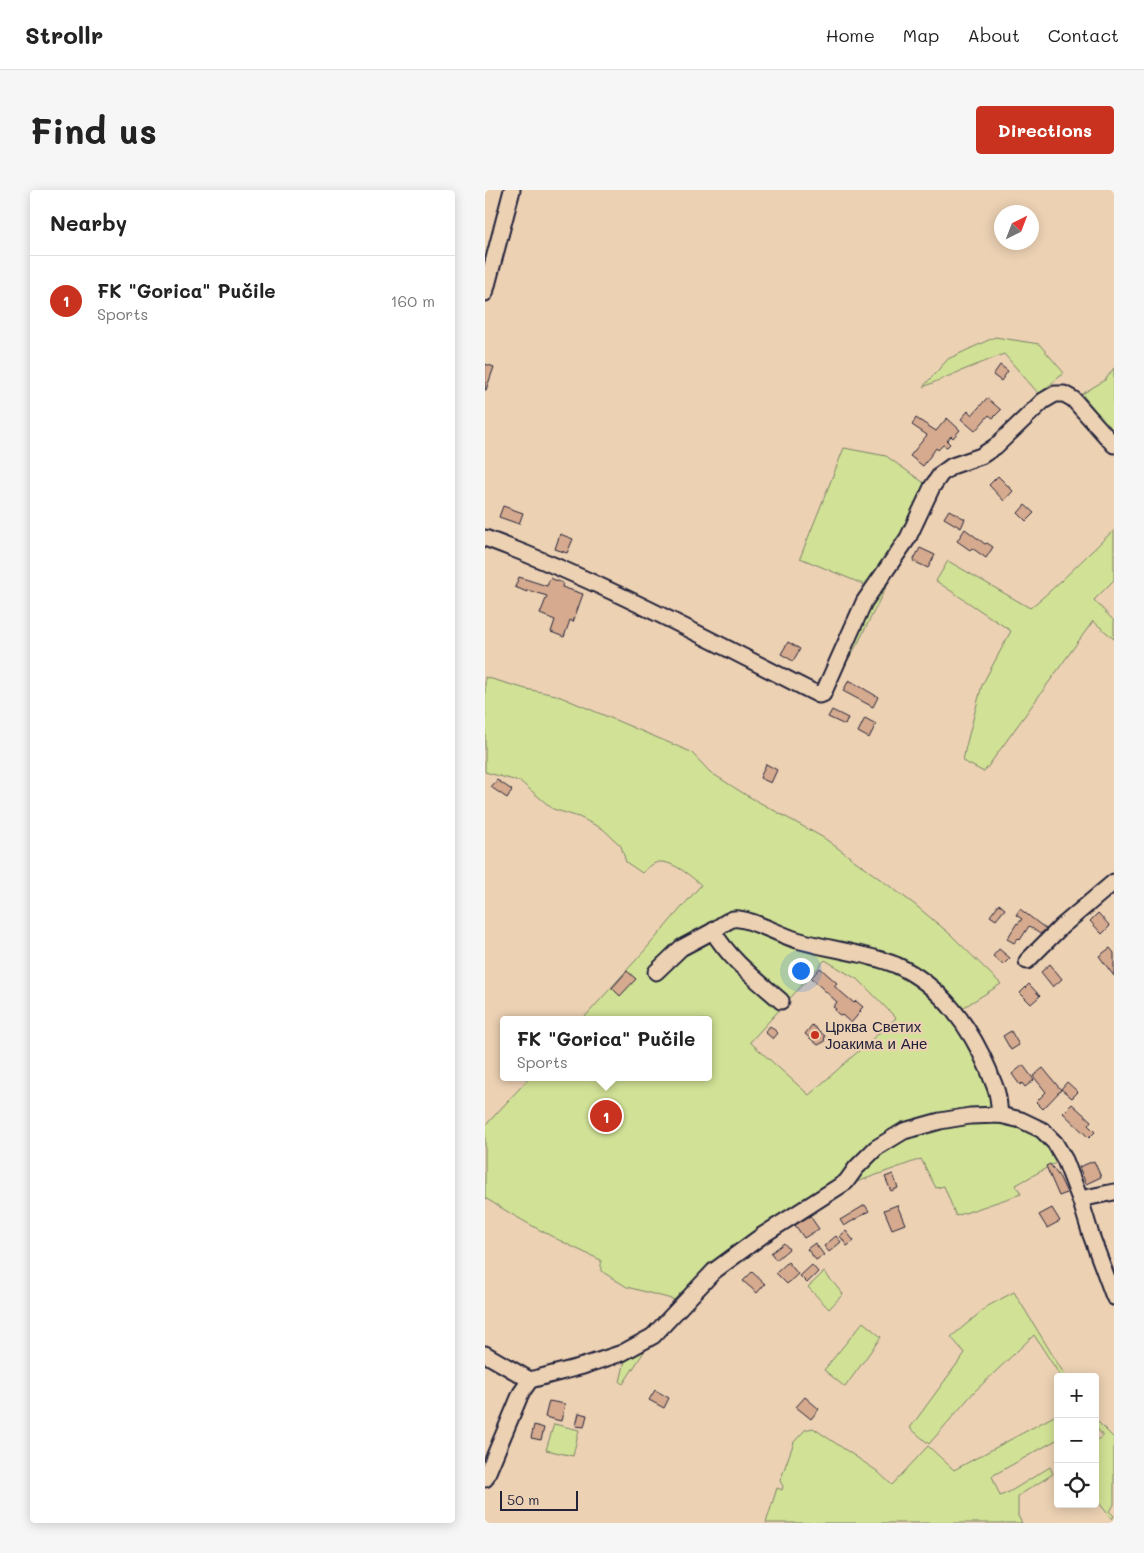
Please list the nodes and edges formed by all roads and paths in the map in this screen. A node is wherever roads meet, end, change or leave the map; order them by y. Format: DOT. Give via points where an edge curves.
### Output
graph roads {
  1 [pos="512,190"];
  2 [pos="485,293"];
  3 [pos="1114,445"];
  4 [pos="485,538"];
  5 [pos="1114,882"];
  6 [pos="713,931"];
  7 [pos="1027,961"];
  8 [pos="656,972"];
  9 [pos="781,1001"];
  10 [pos="1001,1115"];
  11 [pos="1114,1192"];
  12 [pos="1080,1198"];
  13 [pos="1114,1297"];
  14 [pos="485,1354"];
  15 [pos="530,1380"];
  16 [pos="485,1479"];
  1 -- 2 [label="street"];
  3 -- 4 [label="street" via="1073,399 1055,394 996,446 941,474 907,538 864,602 823,694 819,695 596,584"];
  5 -- 7 [label="street"];
  6 -- 8 [label="street" via="681,948"];
  6 -- 9 [label="street" via="747,971"];
  6 -- 10 [label="street" via="732,919 743,919 799,941 868,955 915,976 935,991 967,1028 997,1093"];
  10 -- 12 [label="street" via="1042,1130 1055,1143"];
  10 -- 15 [label="street" via="970,1116 904,1131 876,1148 846,1182 714,1271 653,1336 622,1353"];
  11 -- 12 [label="street"];
  12 -- 13 [label="street"];
  14 -- 15 [label="street"];
  15 -- 16 [label="street" via="521,1393"];
}
